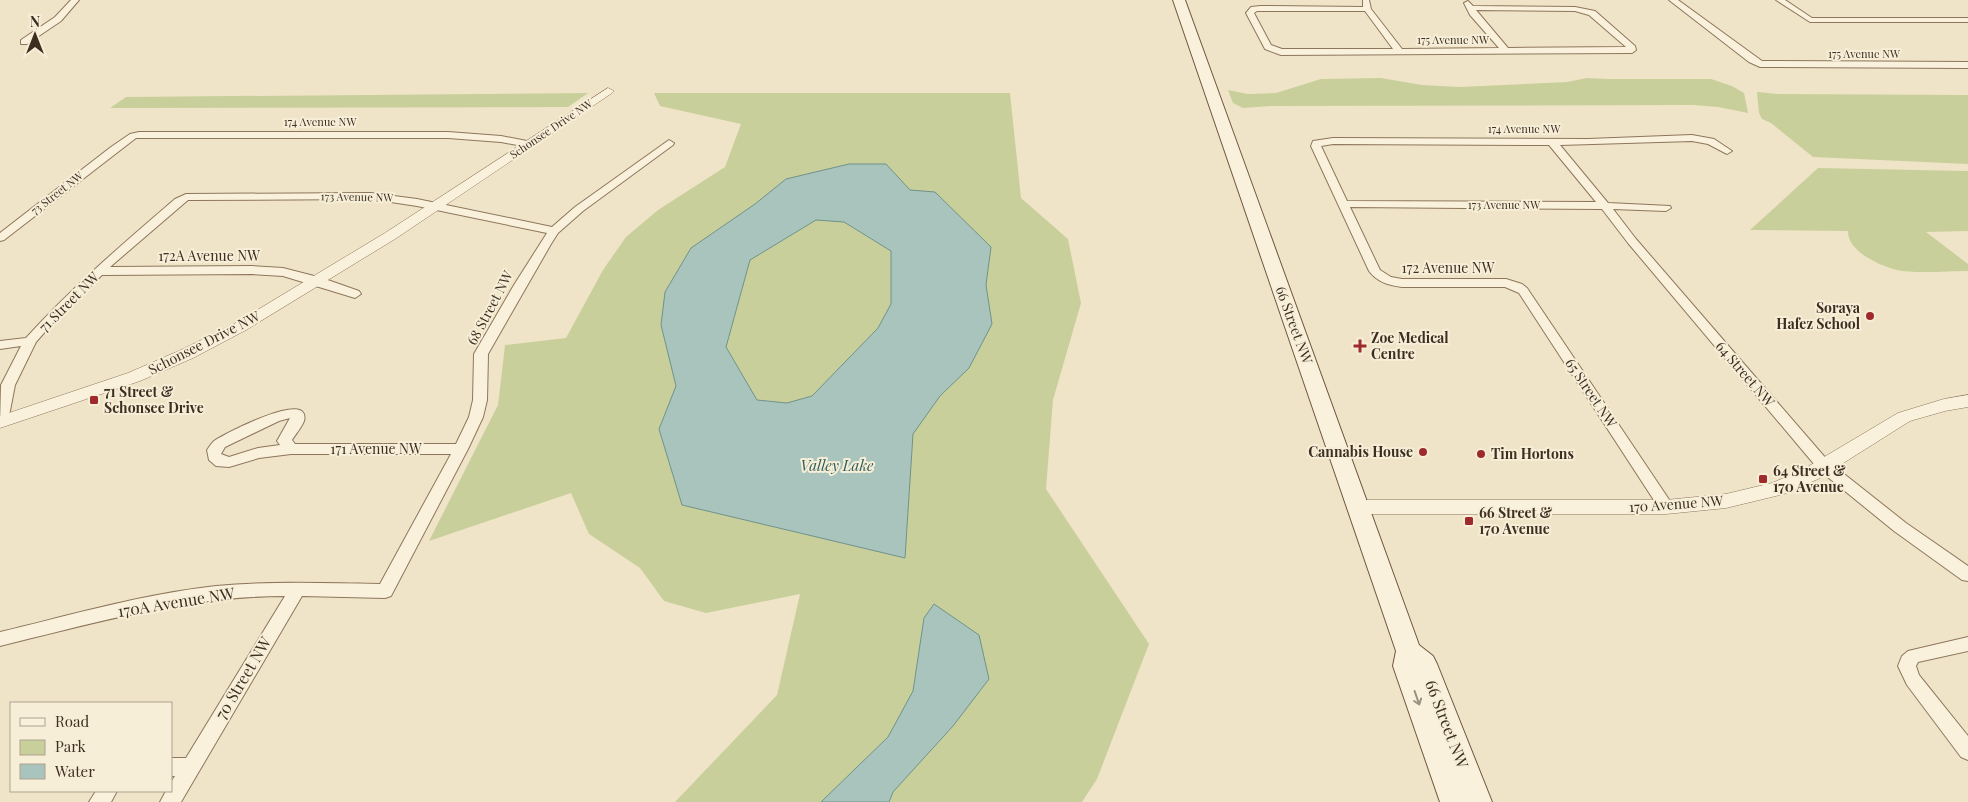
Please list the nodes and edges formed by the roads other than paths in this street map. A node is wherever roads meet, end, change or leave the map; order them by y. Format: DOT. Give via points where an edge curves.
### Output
graph roads {
  1 [pos="75,0"];
  2 [pos="1179,0"];
  3 [pos="1466,0"];
  4 [pos="1673,0"];
  5 [pos="1781,0"];
  6 [pos="1367,4"];
  7 [pos="1470,8"];
  8 [pos="1968,20"];
  9 [pos="24,42"];
  10 [pos="1399,51"];
  11 [pos="1506,51"];
  12 [pos="1968,65"];
  13 [pos="608,90"];
  14 [pos="1552,142"];
  15 [pos="669,143"];
  16 [pos="528,144"];
  17 [pos="115,149"];
  18 [pos="1727,151"];
  19 [pos="186,197"];
  20 [pos="1343,204"];
  21 [pos="435,206"];
  22 [pos="1605,206"];
  23 [pos="1666,208"];
  24 [pos="554,231"];
  25 [pos="0,238"];
  26 [pos="99,271"];
  27 [pos="318,281"];
  28 [pos="1512,284"];
  29 [pos="355,294"];
  30 [pos="30,341"];
  31 [pos="0,345"];
  32 [pos="1968,400"];
  33 [pos="0,427"];
  34 [pos="291,449"];
  35 [pos="461,449"];
  36 [pos="1824,466"];
  37 [pos="1360,507"];
  38 [pos="1666,507"];
  39 [pos="1968,574"];
  40 [pos="297,590"];
  41 [pos="385,591"];
  42 [pos="0,639"];
  43 [pos="1968,644"];
  44 [pos="1409,651"];
  45 [pos="1968,751"];
  46 [pos="181,767"];
  47 [pos="170,802"];
  48 [pos="1454,802"];
  49 [pos="1478,802"];
  1 -- 9 [label="street" via="58,19"];
  2 -- 37 [label="main road, 66 Street NW"];
  3 -- 7 [label="street"];
  4 -- 12 [label="street, 175 Avenue NW" via="1760,64"];
  5 -- 8 [label="street" via="1810,20"];
  6 -- 10 [label="street"];
  6 -- 10 [label="street, 175 Avenue NW" via="1254,9 1250,13 1268,47 1274,51"];
  7 -- 11 [label="street"];
  7 -- 11 [label="street, 175 Avenue NW" via="1582,9 1592,13 1632,48"];
  10 -- 11 [label="street, 175 Avenue NW"];
  13 -- 16 [label="street, Schonsee Drive NW"];
  14 -- 18 [label="street, 174 Avenue NW" via="1692,138 1711,141"];
  14 -- 20 [label="street, 174 Avenue NW" via="1317,143 1317,150"];
  14 -- 22 [label="street, 64 Street NW"];
  15 -- 24 [label="street, 68 Street NW" via="594,196"];
  16 -- 17 [label="street, 174 Avenue NW" via="448,135 149,134 132,136"];
  16 -- 21 [label="street, Schonsee Drive NW"];
  17 -- 25 [label="street, 73 Street NW"];
  19 -- 21 [label="street, 173 Avenue NW" via="371,196"];
  19 -- 26 [label="street, 71 Street NW"];
  20 -- 22 [label="street, 173 Avenue NW"];
  20 -- 28 [label="street, 172 Avenue NW" via="1375,271 1385,280"];
  21 -- 24 [label="street, 173 Avenue NW" via="506,224"];
  21 -- 27 [label="street, Schonsee Drive NW"];
  22 -- 23 [label="street, 173 Avenue NW"];
  22 -- 36 [label="street, 64 Street NW"];
  24 -- 35 [label="street, 68 Street NW" via="481,354 480,400"];
  26 -- 27 [label="street, 172A Avenue NW" via="252,270 283,272"];
  26 -- 30 [label="street, 71 Street NW"];
  27 -- 29 [label="street"];
  27 -- 33 [label="street, Schonsee Drive NW" via="240,327 170,362"];
  28 -- 38 [label="street, 65 Street NW" via="1523,291"];
  30 -- 31 [label="street"];
  30 -- 33 [label="street, 71 Street NW" via="8,385"];
  32 -- 36 [label="street, 170 Avenue NW" via="1904,417"];
  34 -- 34 [label="street, 171 Avenue NW" via="284,441 297,421 297,415 293,413 275,417 220,444 214,450 214,456 221,462 229,462 258,453"];
  34 -- 35 [label="street, 171 Avenue NW"];
  35 -- 41 [label="street, 68 Street NW"];
  36 -- 38 [label="street, 170 Avenue NW" via="1795,482 1754,496"];
  36 -- 39 [label="street, 64 Street NW" via="1900,527"];
  37 -- 38 [label="street, 170 Avenue NW"];
  37 -- 44 [label="main road, 66 Street NW"];
  40 -- 41 [label="street, 170A Avenue NW"];
  40 -- 42 [label="street, 170A Avenue NW" via="215,593 175,599"];
  40 -- 46 [label="street, 70 Street NW"];
  43 -- 45 [label="street" via="1914,656 1908,658 1906,664 1913,680"];
  44 -- 48 [label="main road, 66 Street NW, one-way" via="1406,666"];
  44 -- 49 [label="main road, 66 Street NW" via="1424,664"];
  46 -- 47 [label="street, 70 Street NW"];
}
